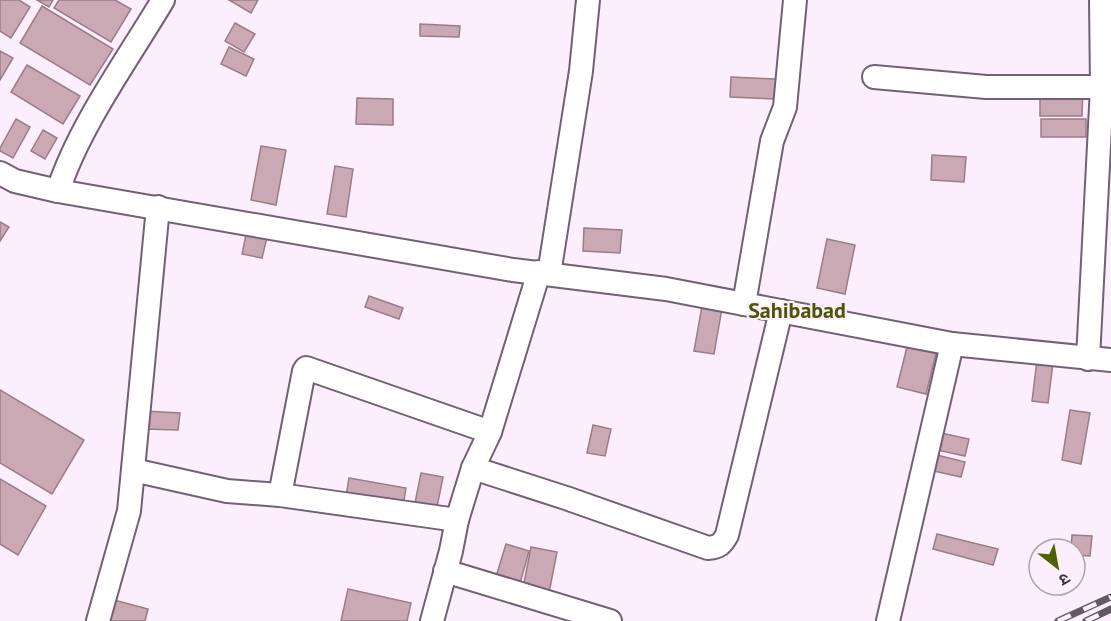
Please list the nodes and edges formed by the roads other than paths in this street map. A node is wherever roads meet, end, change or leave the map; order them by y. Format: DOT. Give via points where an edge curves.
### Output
graph roads {
  1 [pos="163,0"];
  2 [pos="588,0"];
  3 [pos="795,0"];
  4 [pos="1101,0"];
  5 [pos="874,77"];
  6 [pos="1102,87"];
  7 [pos="0,173"];
  8 [pos="58,191"];
  9 [pos="158,207"];
  10 [pos="544,273"];
  11 [pos="744,304"];
  12 [pos="781,310"];
  13 [pos="952,344"];
  14 [pos="1088,359"];
  15 [pos="1111,360"];
  16 [pos="490,432"];
  17 [pos="473,468"];
  18 [pos="133,470"];
  19 [pos="280,495"];
  20 [pos="457,520"];
  21 [pos="445,572"];
  22 [pos="98,621"];
  23 [pos="432,621"];
  24 [pos="610,621"];
  25 [pos="888,621"];
  1 -- 8 [label="street" via="88,126"];
  2 -- 10 [label="street" via="580,71"];
  3 -- 11 [label="street" via="785,107 772,141"];
  4 -- 6 [label="street"];
  5 -- 6 [label="street" via="986,87"];
  6 -- 14 [label="street"];
  7 -- 8 [label="street" via="15,181"];
  8 -- 9 [label="street"];
  9 -- 10 [label="street"];
  9 -- 18 [label="street"];
  10 -- 11 [label="street"];
  10 -- 16 [label="street"];
  11 -- 12 [label="street"];
  12 -- 13 [label="street"];
  12 -- 17 [label="street" via="727,535 717,547 708,548"];
  13 -- 14 [label="street"];
  13 -- 25 [label="street"];
  14 -- 15 [label="street"];
  16 -- 17 [label="street"];
  16 -- 19 [label="street" via="306,368"];
  17 -- 20 [label="street"];
  18 -- 19 [label="street" via="227,491"];
  18 -- 22 [label="street" via="129,511"];
  19 -- 20 [label="street"];
  20 -- 21 [label="street"];
  21 -- 23 [label="street"];
  21 -- 24 [label="street"];
}
